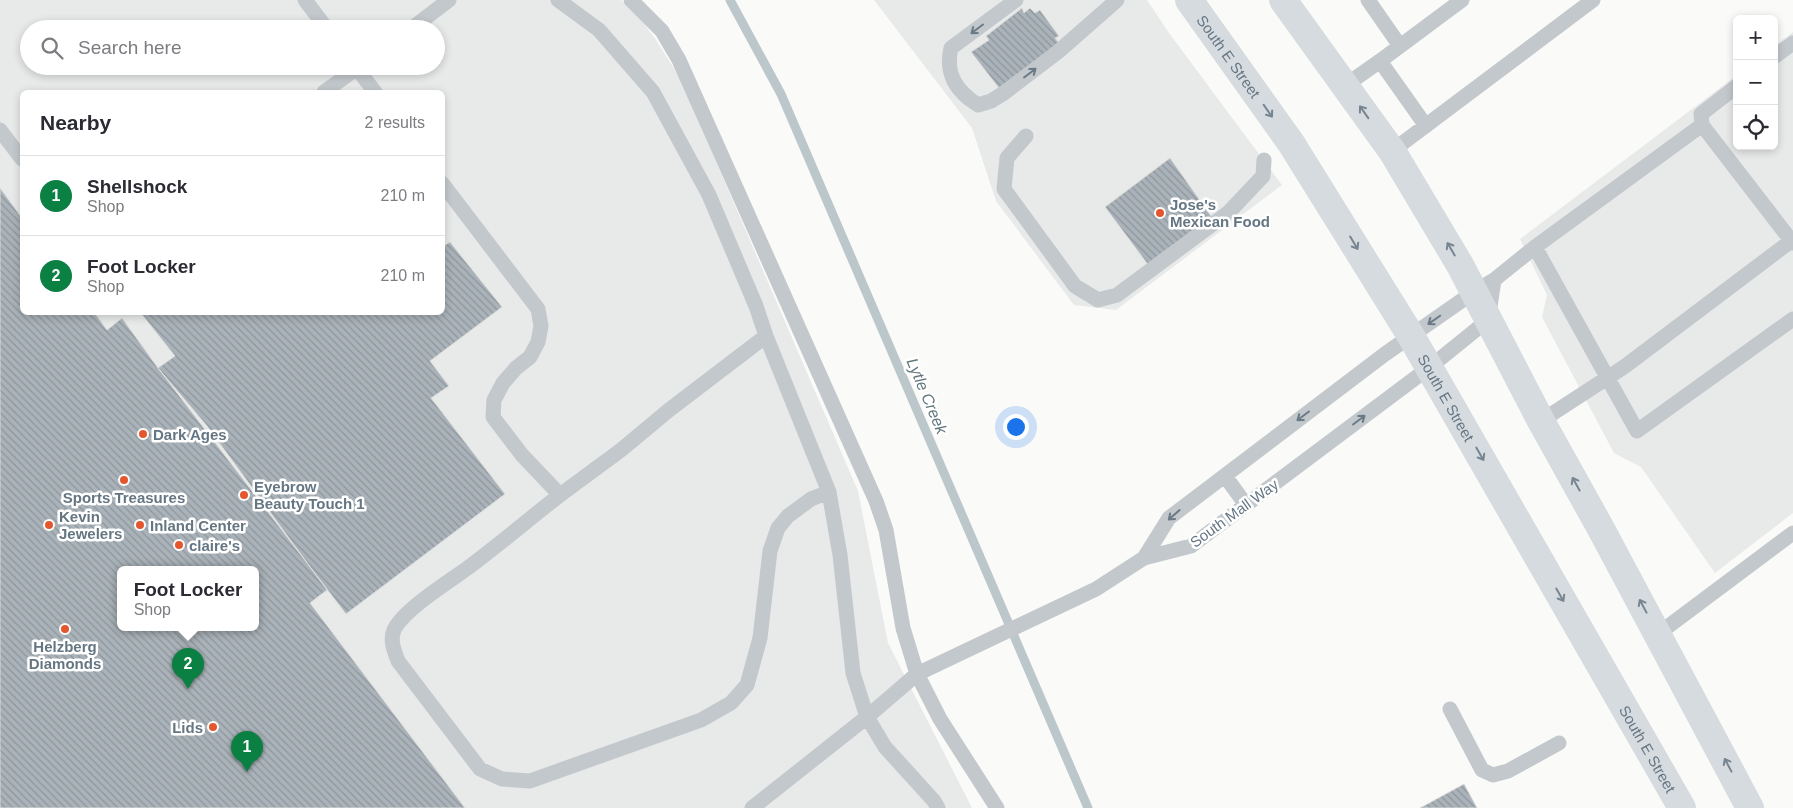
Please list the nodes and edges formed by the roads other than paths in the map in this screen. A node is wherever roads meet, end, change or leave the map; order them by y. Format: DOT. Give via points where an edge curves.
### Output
graph roads {
  1 [pos="305,0"];
  2 [pos="449,0"];
  3 [pos="558,0"];
  4 [pos="631,0"];
  5 [pos="1016,0"];
  6 [pos="1118,0"];
  7 [pos="1189,0"];
  8 [pos="1283,0"];
  9 [pos="1368,0"];
  10 [pos="1462,0"];
  11 [pos="1593,0"];
  12 [pos="1099,5"];
  13 [pos="320,20"];
  14 [pos="423,20"];
  15 [pos="1793,43"];
  16 [pos="1400,46"];
  17 [pos="1778,55"];
  18 [pos="1380,61"];
  19 [pos="346,75"];
  20 [pos="363,75"];
  21 [pos="1346,85"];
  22 [pos="1733,89"];
  23 [pos="327,90"];
  24 [pos="374,90"];
  25 [pos="1702,125"];
  26 [pos="1426,126"];
  27 [pos="0,130"];
  28 [pos="1026,136"];
  29 [pos="1392,151"];
  30 [pos="20,156"];
  31 [pos="1264,160"];
  32 [pos="445,187"];
  33 [pos="1792,242"];
  34 [pos="1535,248"];
  35 [pos="1484,286"];
  36 [pos="1793,319"];
  37 [pos="1488,320"];
  38 [pos="766,336"];
  39 [pos="1411,336"];
  40 [pos="1430,367"];
  41 [pos="1608,378"];
  42 [pos="1541,422"];
  43 [pos="1225,476"];
  44 [pos="829,492"];
  45 [pos="560,495"];
  46 [pos="1246,505"];
  47 [pos="1793,533"];
  48 [pos="1144,558"];
  49 [pos="1658,634"];
  50 [pos="917,674"];
  51 [pos="1450,709"];
  52 [pos="867,716"];
  53 [pos="1559,743"];
  54 [pos="752,808"];
  55 [pos="938,808"];
  56 [pos="998,808"];
  57 [pos="1682,808"];
  58 [pos="1750,808"];
  1 -- 13 [label="lane"];
  2 -- 14 [label="lane"];
  3 -- 38 [label="lane" via="599,30 653,92 709,196"];
  4 -- 50 [label="lane" via="662,32 679,60 876,501 886,530 903,628"];
  5 -- 12 [label="lane, one-way" via="951,48 950,75 966,98 978,105 991,101 1012,87 1078,36"];
  6 -- 12 [label="lane"];
  7 -- 39 [label="main road, South E Street, one-way" via="1291,143"];
  8 -- 21 [label="main road"];
  9 -- 16 [label="lane"];
  10 -- 16 [label="lane"];
  11 -- 26 [label="lane"];
  15 -- 17 [label="lane"];
  16 -- 18 [label="lane"];
  18 -- 21 [label="lane"];
  18 -- 26 [label="lane"];
  19 -- 23 [label="lane"];
  20 -- 24 [label="lane"];
  29 -- 21 [label="main road, one-way"];
  22 -- 25 [label="lane" via="1701,114"];
  25 -- 33 [label="lane"];
  25 -- 34 [label="lane"];
  26 -- 29 [label="lane"];
  27 -- 30 [label="lane"];
  28 -- 31 [label="lane" via="1007,158 1004,189 1075,286 1098,300 1117,295 1229,212 1263,176"];
  35 -- 29 [label="main road, one-way" via="1445,240"];
  32 -- 45 [label="lane" via="538,309 541,326 538,342 530,356 502,383 494,400 493,417 522,456"];
  33 -- 41 [label="lane"];
  34 -- 35 [label="lane"];
  34 -- 41 [label="lane"];
  35 -- 37 [label="main road"];
  35 -- 39 [label="lane, one-way"];
  36 -- 41 [label="lane" via="1637,431"];
  37 -- 40 [label="lane, South Mall Way"];
  37 -- 42 [label="main road"];
  38 -- 44 [label="lane"];
  38 -- 45 [label="lane"];
  39 -- 40 [label="main road, South E Street"];
  39 -- 43 [label="lane, one-way"];
  46 -- 40 [label="lane, South Mall Way, one-way"];
  40 -- 57 [label="main road, South E Street, one-way"];
  41 -- 42 [label="lane"];
  49 -- 42 [label="main road, one-way"];
  43 -- 46 [label="lane"];
  43 -- 48 [label="lane, one-way" via="1169,518"];
  44 -- 45 [label="lane" via="811,499 778,528 770,551 760,638 747,685 731,703 701,720 530,781 502,779 480,769 398,661 392,643 395,628 422,601"];
  44 -- 52 [label="lane" via="840,555 853,673"];
  46 -- 48 [label="lane, South Mall Way" via="1191,546"];
  47 -- 49 [label="lane"];
  48 -- 50 [label="lane" via="1096,589"];
  58 -- 49 [label="main road, one-way"];
  50 -- 52 [label="lane"];
  50 -- 56 [label="lane" via="940,719"];
  51 -- 53 [label="lane" via="1482,770 1493,775 1508,771"];
  52 -- 54 [label="lane"];
  52 -- 55 [label="lane" via="885,746"];
}
